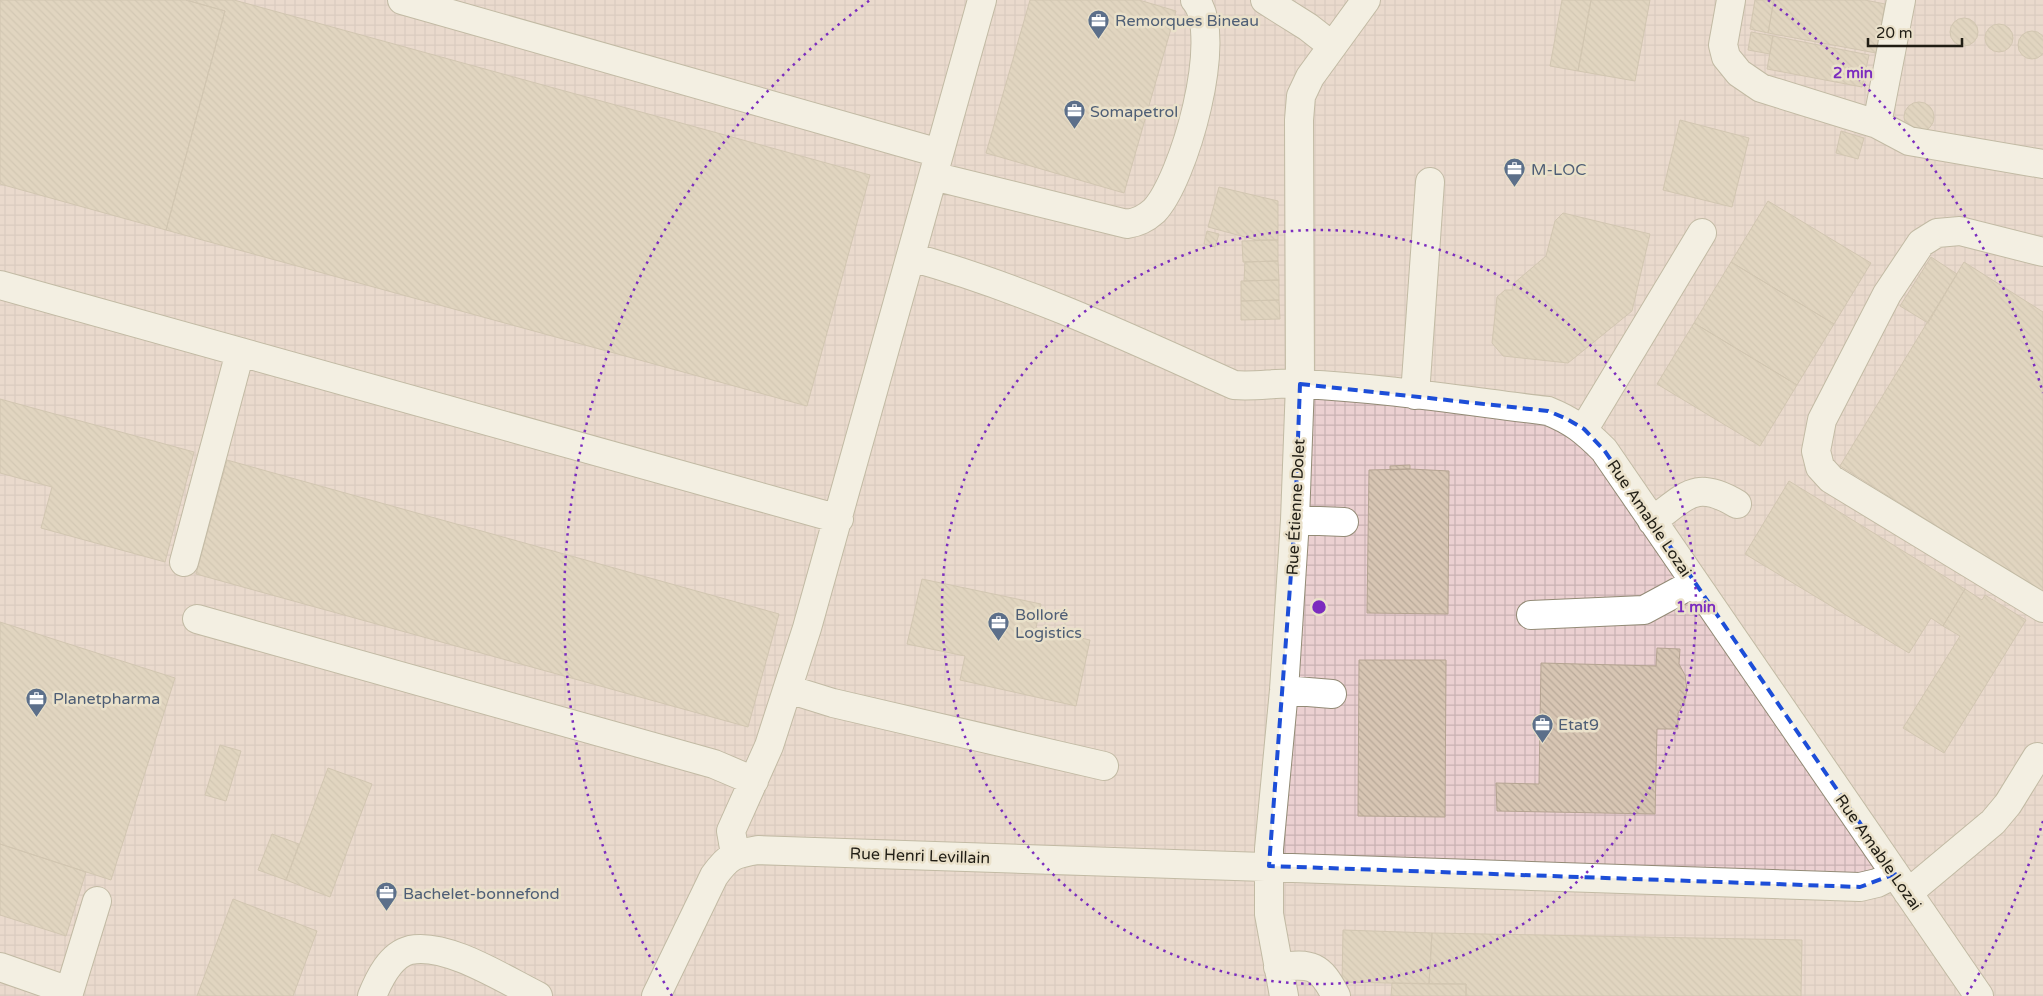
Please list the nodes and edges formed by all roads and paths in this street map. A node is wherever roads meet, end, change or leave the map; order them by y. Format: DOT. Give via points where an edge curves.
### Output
graph roads {
  1 [pos="402,0"];
  2 [pos="982,0"];
  3 [pos="1195,0"];
  4 [pos="1264,0"];
  5 [pos="1366,0"];
  6 [pos="1731,0"];
  7 [pos="1901,0"];
  8 [pos="1338,37"];
  9 [pos="1877,124"];
  10 [pos="2043,164"];
  11 [pos="936,165"];
  12 [pos="1430,182"];
  13 [pos="1702,233"];
  14 [pos="2043,252"];
  15 [pos="911,257"];
  16 [pos="0,285"];
  17 [pos="240,352"];
  18 [pos="1300,384"];
  19 [pos="1416,395"];
  20 [pos="1584,429"];
  21 [pos="1737,504"];
  22 [pos="839,519"];
  23 [pos="1295,520"];
  24 [pos="1652,521"];
  25 [pos="1344,522"];
  26 [pos="184,562"];
  27 [pos="1694,583"];
  28 [pos="2043,608"];
  29 [pos="1531,615"];
  30 [pos="197,619"];
  31 [pos="788,689"];
  32 [pos="1284,690"];
  33 [pos="1332,694"];
  34 [pos="2037,757"];
  35 [pos="1104,766"];
  36 [pos="754,781"];
  37 [pos="735,854"];
  38 [pos="1269,866"];
  39 [pos="1901,884"];
  40 [pos="97,901"];
  41 [pos="0,967"];
  42 [pos="1278,967"];
  43 [pos="69,994"];
  44 [pos="372,996"];
  45 [pos="538,996"];
  46 [pos="656,996"];
  47 [pos="1284,996"];
  48 [pos="1336,996"];
  49 [pos="1979,996"];
  1 -- 11 [label="street"];
  2 -- 11 [label="street"];
  3 -- 11 [label="street" via="1206,22 1207,38 1197,110 1165,195 1141,221 1127,224"];
  4 -- 8 [label="street" via="1308,27"];
  5 -- 8 [label="street, Rue Étienne Dolet"];
  6 -- 9 [label="street" via="1723,45 1726,57 1739,73 1761,88"];
  7 -- 9 [label="street"];
  8 -- 18 [label="street, Rue Étienne Dolet" via="1301,96"];
  9 -- 10 [label="street" via="1909,141"];
  11 -- 15 [label="street"];
  12 -- 19 [label="street"];
  13 -- 20 [label="street"];
  14 -- 28 [label="street" via="1960,231 1937,233 1921,243 1887,294 1822,420 1816,451 1820,467 1831,479"];
  15 -- 18 [label="street, Rue Amable Lozai" via="955,269 1092,321 1234,385"];
  15 -- 22 [label="street"];
  16 -- 17 [label="street"];
  17 -- 22 [label="street"];
  17 -- 26 [label="street"];
  18 -- 19 [label="street, Rue Amable Lozai"];
  18 -- 23 [label="street, Rue Étienne Dolet"];
  19 -- 20 [label="street, Rue Amable Lozai" via="1548,411"];
  20 -- 24 [label="street, Rue Amable Lozai" via="1604,450"];
  21 -- 24 [label="street" via="1707,490 1692,493"];
  22 -- 31 [label="street"];
  23 -- 25 [label="street"];
  23 -- 32 [label="street, Rue Étienne Dolet"];
  24 -- 27 [label="street, Rue Amable Lozai"];
  27 -- 29 [label="street" via="1644,610"];
  27 -- 39 [label="street, Rue Amable Lozai"];
  30 -- 36 [label="street" via="714,764"];
  31 -- 35 [label="street" via="833,703"];
  31 -- 36 [label="street"];
  32 -- 33 [label="street"];
  32 -- 38 [label="street, Rue Étienne Dolet"];
  34 -- 39 [label="street, Rue Henri Levillain" via="1993,822"];
  36 -- 37 [label="street" via="732,831"];
  37 -- 38 [label="street, Rue Henri Levillain" via="758,850"];
  37 -- 46 [label="street" via="714,876"];
  38 -- 39 [label="street, Rue Henri Levillain" via="1860,887 1877,883"];
  38 -- 42 [label="street, Rue Étienne Dolet" via="1269,914"];
  39 -- 49 [label="street, Rue Amable Lozai"];
  40 -- 43 [label="street"];
  41 -- 43 [label="street"];
  42 -- 47 [label="street, Rue Étienne Dolet"];
  42 -- 48 [label="street" via="1310,966 1320,970"];
  44 -- 45 [label="street" via="393,960 408,950 429,949 461,958"];
}
